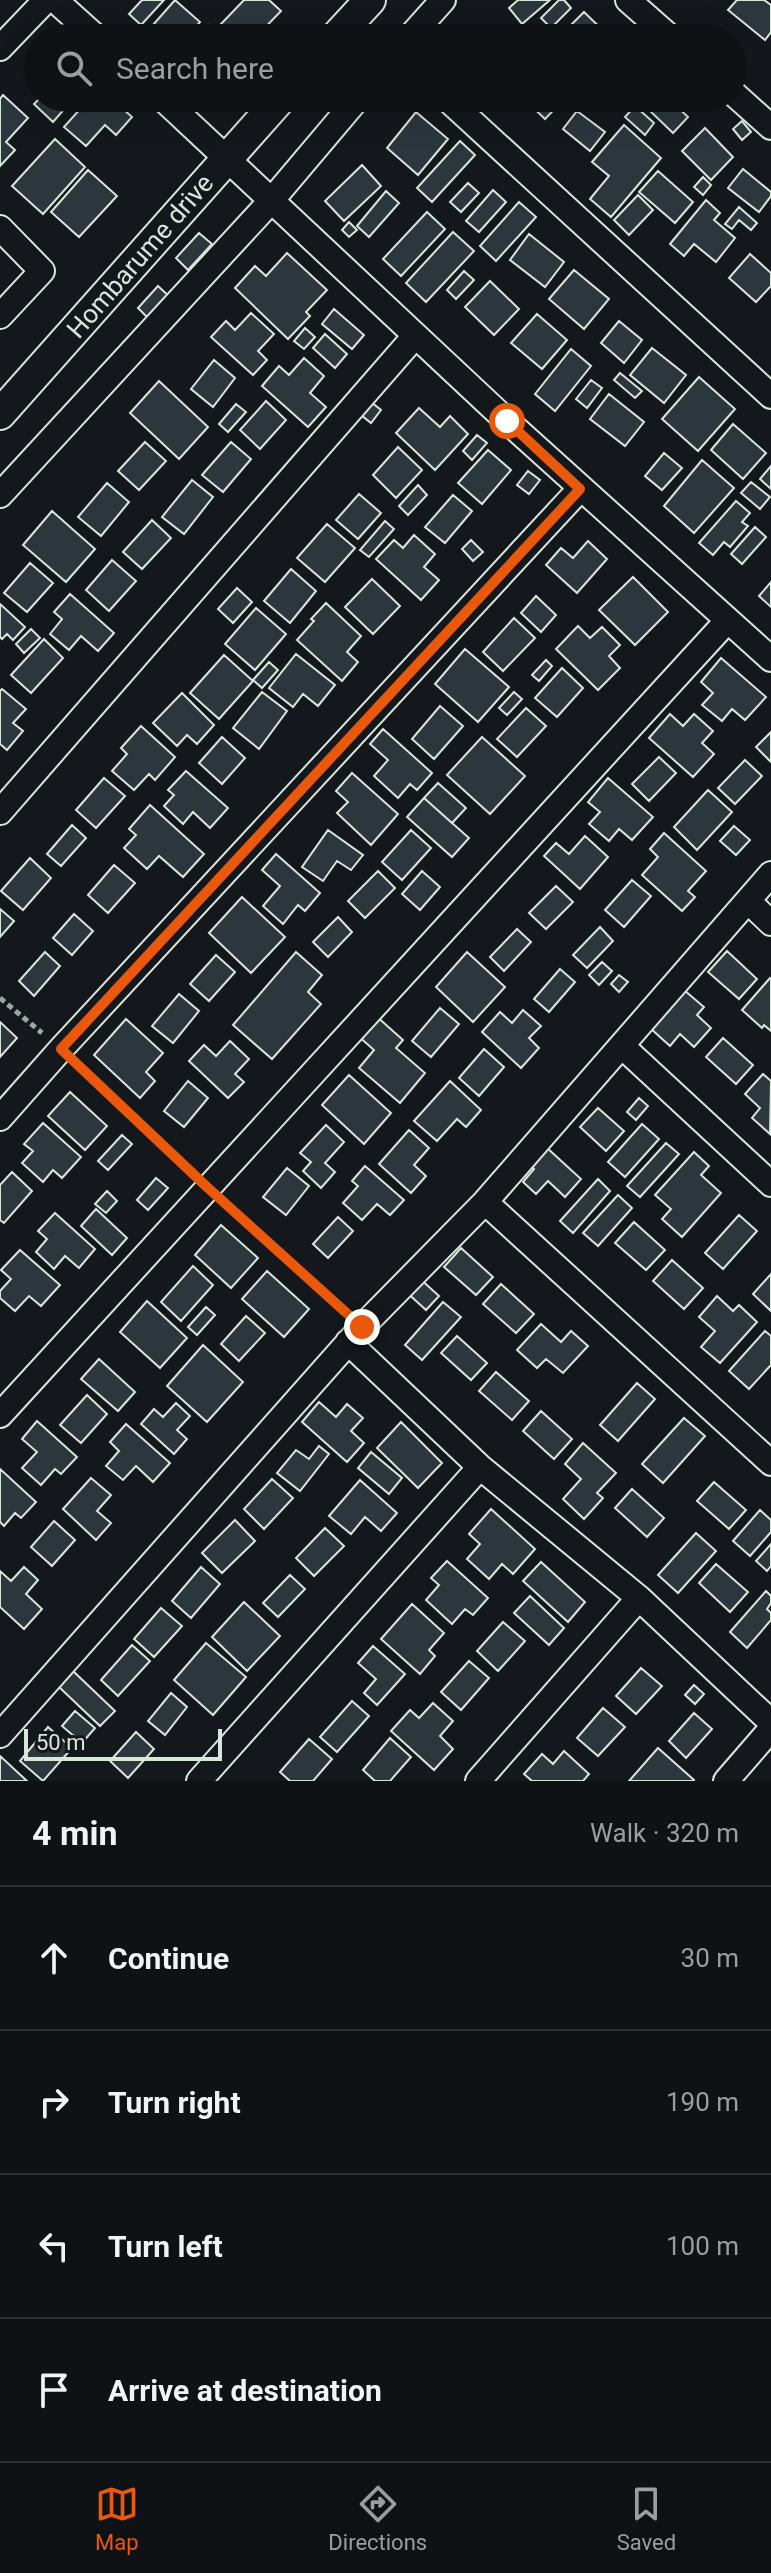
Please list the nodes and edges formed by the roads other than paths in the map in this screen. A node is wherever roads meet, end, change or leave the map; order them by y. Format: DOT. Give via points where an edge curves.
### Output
graph roads {
  1 [pos="46,0"];
  2 [pos="55,0"];
  3 [pos="370,0"];
  4 [pos="443,0"];
  5 [pos="628,0"];
  6 [pos="82,24"];
  7 [pos="348,24"];
  8 [pos="422,24"];
  9 [pos="655,24"];
  10 [pos="0,48"];
  11 [pos="747,106"];
  12 [pos="177,112"];
  13 [pos="268,112"];
  14 [pos="346,112"];
  15 [pos="461,112"];
  16 [pos="771,127"];
  17 [pos="227,157"];
  18 [pos="271,201"];
  19 [pos="0,228"];
  20 [pos="0,316"];
  21 [pos="415,336"];
  22 [pos="771,396"];
  23 [pos="0,414"];
  24 [pos="580,489"];
  25 [pos="0,495"];
  26 [pos="728,620"];
  27 [pos="771,659"];
  28 [pos="0,812"];
  29 [pos="771,874"];
  30 [pos="748,901"];
  31 [pos="771,923"];
  32 [pos="623,1047"];
  33 [pos="0,1118"];
  34 [pos="771,1184"];
  35 [pos="485,1202"];
  36 [pos="355,1334"];
  37 [pos="0,1415"];
  38 [pos="771,1463"];
  39 [pos="480,1467"];
  40 [pos="639,1598"];
  41 [pos="771,1722"];
  42 [pos="771,1729"];
  43 [pos="0,1735"];
  44 [pos="199,1781"];
  45 [pos="478,1781"];
  46 [pos="726,1781"];
  1 -- 10 [label="street"];
  2 -- 6 [label="street"];
  3 -- 7 [label="street"];
  4 -- 8 [label="street"];
  5 -- 9 [label="street"];
  11 -- 16 [label="street"];
  12 -- 17 [label="street"];
  13 -- 17 [label="street, Hombarume drive"];
  14 -- 18 [label="street"];
  15 -- 22 [label="street"];
  17 -- 18 [label="street"];
  17 -- 23 [label="street, Hombarume drive"];
  18 -- 21 [label="street"];
  18 -- 25 [label="street"];
  19 -- 20 [label="street" via="42,271"];
  21 -- 24 [label="street"];
  21 -- 28 [label="street"];
  24 -- 26 [label="street"];
  24 -- 33 [label="street"];
  26 -- 27 [label="street"];
  26 -- 37 [label="street"];
  29 -- 30 [label="street"];
  30 -- 31 [label="street"];
  30 -- 32 [label="street"];
  32 -- 34 [label="street"];
  32 -- 35 [label="street"];
  35 -- 36 [label="street"];
  35 -- 38 [label="street"];
  36 -- 39 [label="street"];
  36 -- 43 [label="street"];
  39 -- 40 [label="street"];
  39 -- 44 [label="street"];
  40 -- 41 [label="street"];
  40 -- 45 [label="street"];
  42 -- 46 [label="street"];
}
